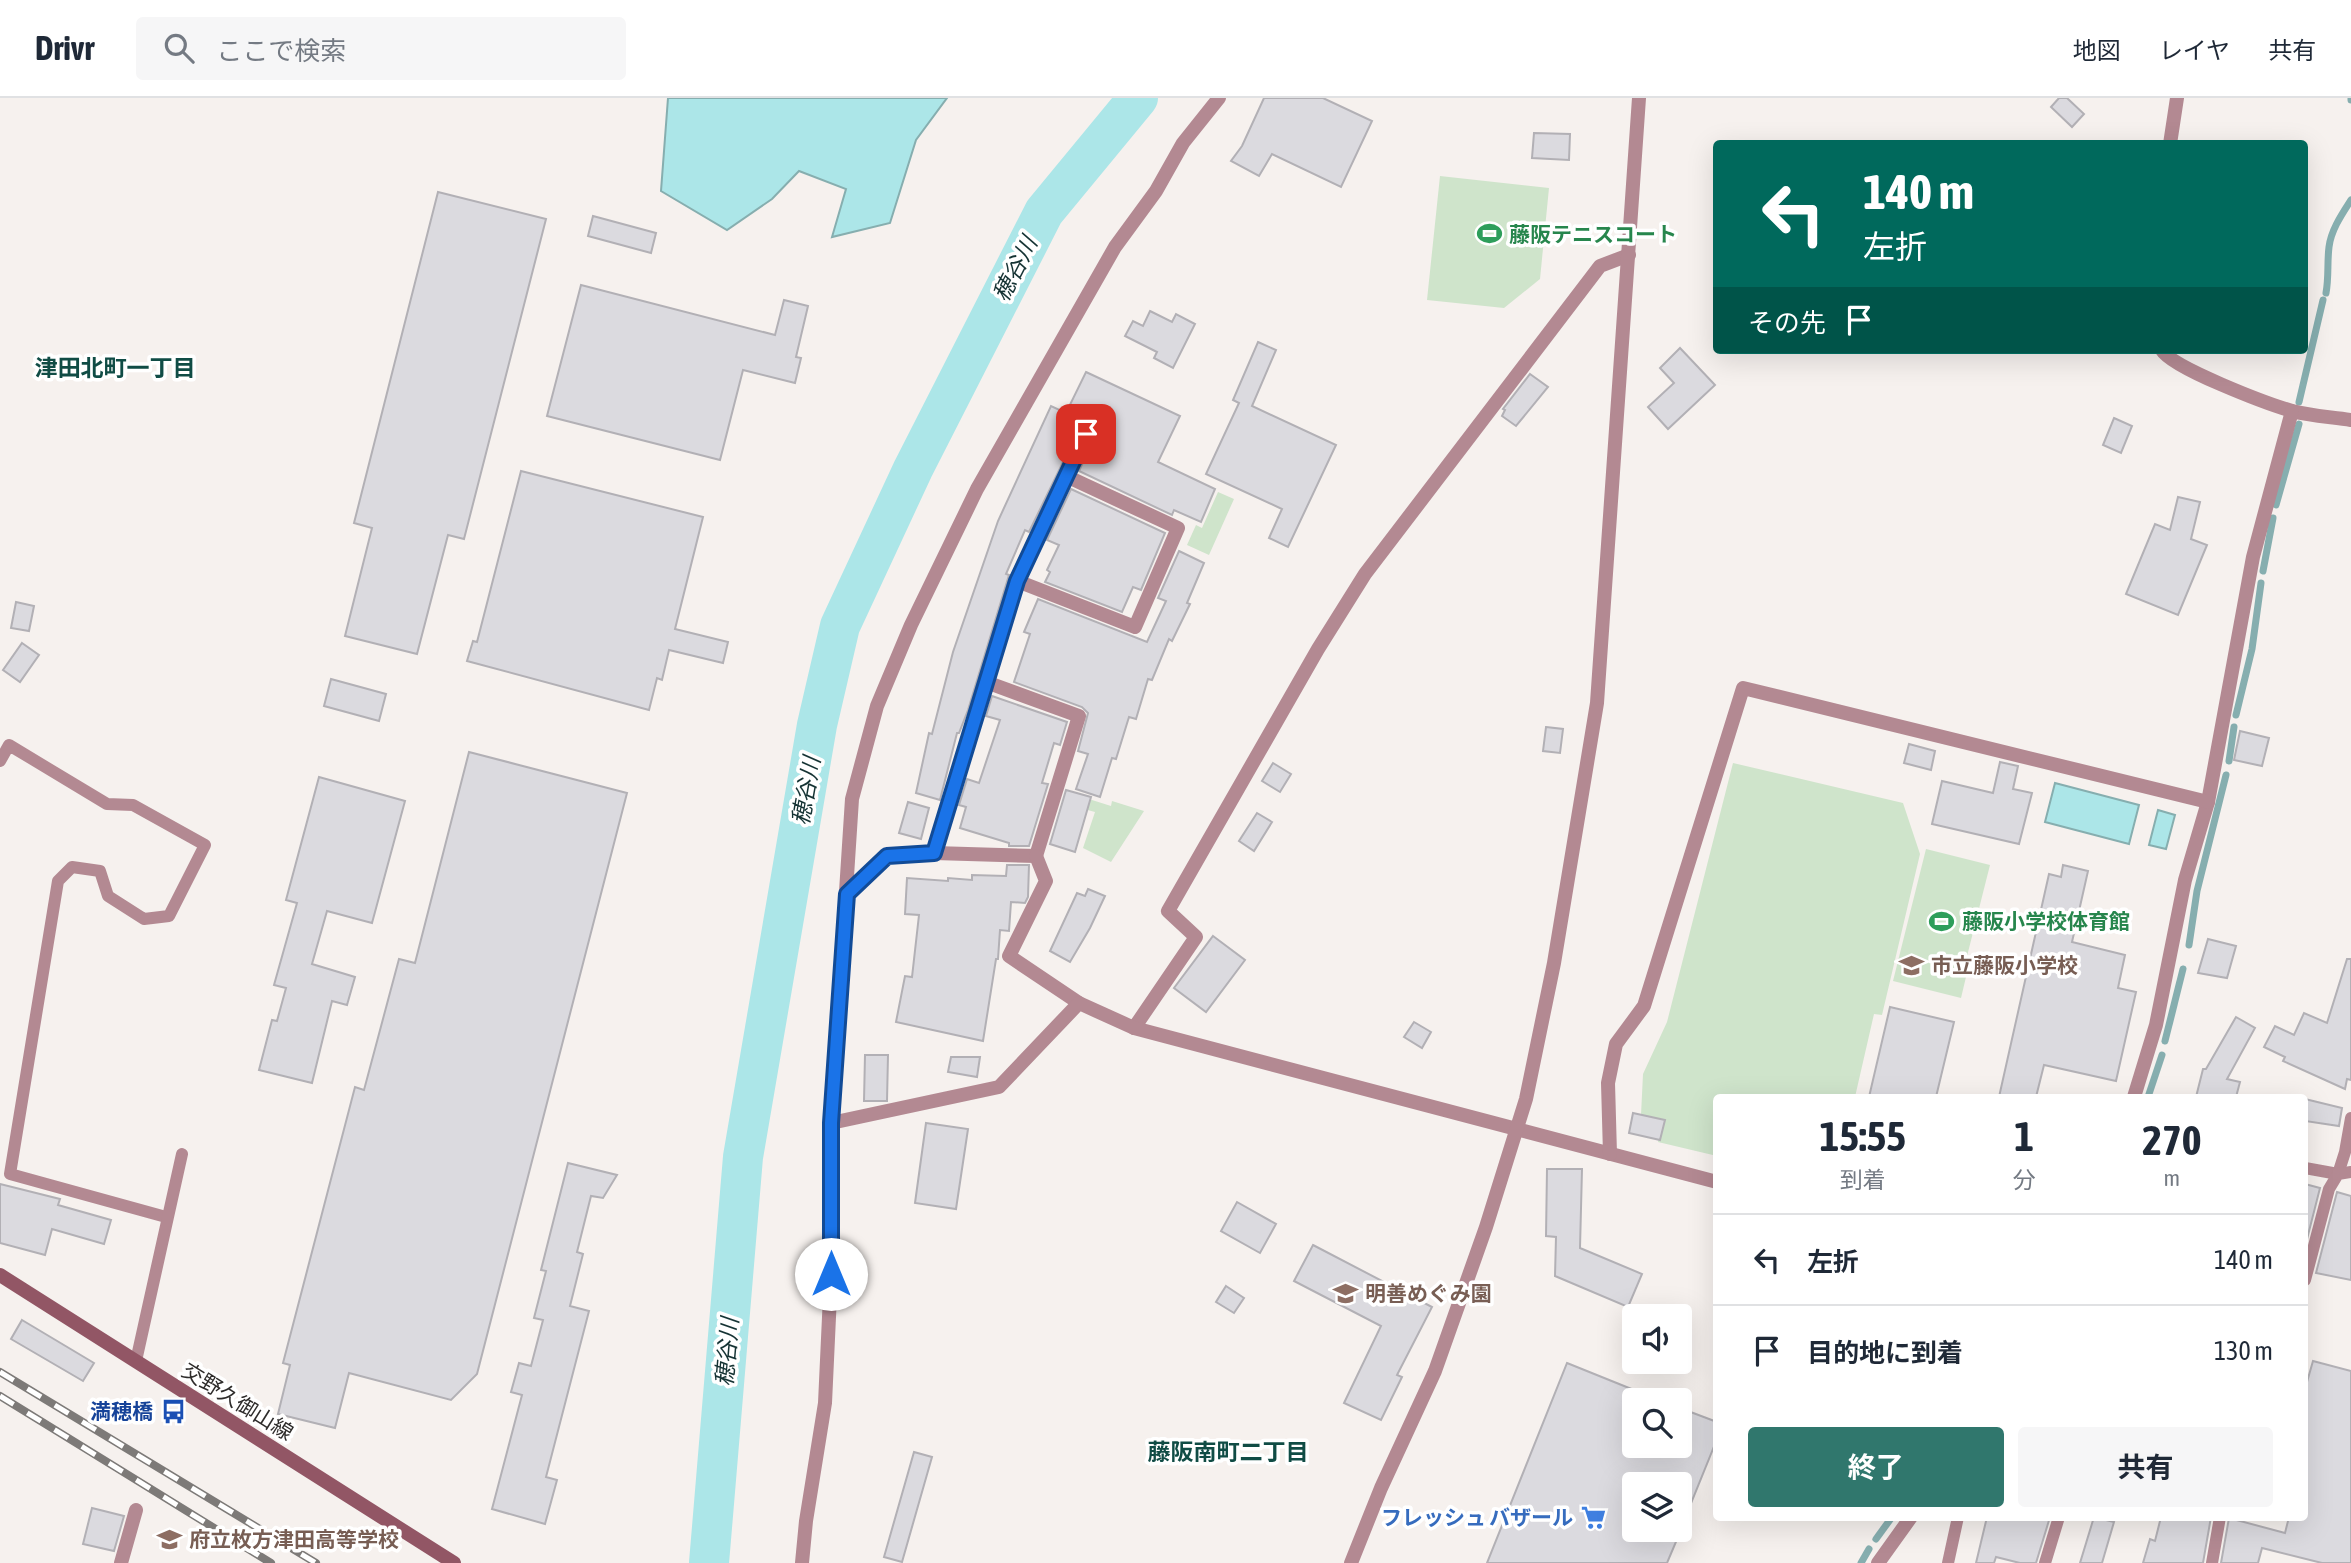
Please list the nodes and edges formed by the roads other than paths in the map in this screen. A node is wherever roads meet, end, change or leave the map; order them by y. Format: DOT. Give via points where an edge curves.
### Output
graph roads {
  1 [pos="1219,98"];
  2 [pos="1639,98"];
  3 [pos="2177,98"];
  4 [pos="2171,140"];
  5 [pos="1629,255"];
  6 [pos="2164,354"];
  7 [pos="2292,411"];
  8 [pos="2351,420"];
  9 [pos="1086,434"];
  10 [pos="1066,476"];
  11 [pos="1017,581"];
  12 [pos="986,682"];
  13 [pos="0,761"];
  14 [pos="2208,802"];
  15 [pos="934,853"];
  16 [pos="1036,856"];
  17 [pos="847,894"];
  18 [pos="1079,1003"];
  19 [pos="1134,1028"];
  20 [pos="2135,1094"];
  21 [pos="2351,1118"];
  22 [pos="831,1123"];
  23 [pos="1517,1128"];
  24 [pos="182,1154"];
  25 [pos="1610,1154"];
  26 [pos="2308,1168"];
  27 [pos="2344,1173"];
  28 [pos="1713,1181"];
  29 [pos="166,1217"];
  30 [pos="2308,1269"];
  31 [pos="0,1275"];
  32 [pos="136,1361"];
  33 [pos="136,1510"];
  34 [pos="1908,1521"];
  35 [pos="1957,1521"];
  36 [pos="2058,1521"];
  37 [pos="2219,1521"];
  38 [pos="121,1563"];
  39 [pos="454,1563"];
  40 [pos="802,1563"];
  41 [pos="1351,1563"];
  42 [pos="1878,1563"];
  43 [pos="1948,1563"];
  44 [pos="2045,1563"];
  45 [pos="2211,1563"];
  1 -- 17 [label="street" via="1183,143 1156,191 1115,247 977,489 911,625 877,706 852,799"];
  2 -- 5 [label="street"];
  3 -- 4 [label="street"];
  5 -- 19 [label="street" via="1600,266 1365,574 1168,911 1196,937"];
  5 -- 23 [label="street" via="1597,703 1554,963"];
  6 -- 7 [label="street" via="2200,375"];
  7 -- 8 [label="street"];
  7 -- 14 [label="street" via="2253,557"];
  9 -- 10 [label="street"];
  10 -- 11 [label="street"];
  10 -- 11 [label="street" via="1178,528 1135,626"];
  11 -- 12 [label="street"];
  12 -- 15 [label="street"];
  12 -- 16 [label="street" via="1079,716"];
  13 -- 29 [label="lane" via="9,745 107,804 133,805 205,845 169,916 144,919 108,895 100,871 72,867 58,881 10,1174"];
  14 -- 20 [label="street"];
  14 -- 25 [label="street" via="1743,688 1644,1006 1616,1044 1608,1083"];
  15 -- 16 [label="street"];
  15 -- 17 [label="street" via="887,856"];
  16 -- 18 [label="street" via="1046,881 1009,956"];
  17 -- 22 [label="street"];
  18 -- 19 [label="street"];
  18 -- 22 [label="street" via="999,1087"];
  19 -- 23 [label="street"];
  21 -- 27 [label="lane"];
  22 -- 40 [label="street" via="825,1403"];
  23 -- 25 [label="street"];
  23 -- 41 [label="street" via="1435,1371"];
  24 -- 29 [label="lane"];
  25 -- 28 [label="street"];
  26 -- 27 [label="lane"];
  27 -- 30 [label="lane" via="2329,1189"];
  29 -- 32 [label="lane"];
  31 -- 32 [label="main road, 交野久御山線"];
  32 -- 39 [label="main road, 交野久御山線"];
  33 -- 38 [label="street"];
  34 -- 42 [label="street"];
  35 -- 43 [label="lane"];
  36 -- 44 [label="lane"];
  37 -- 45 [label="lane"];
}
